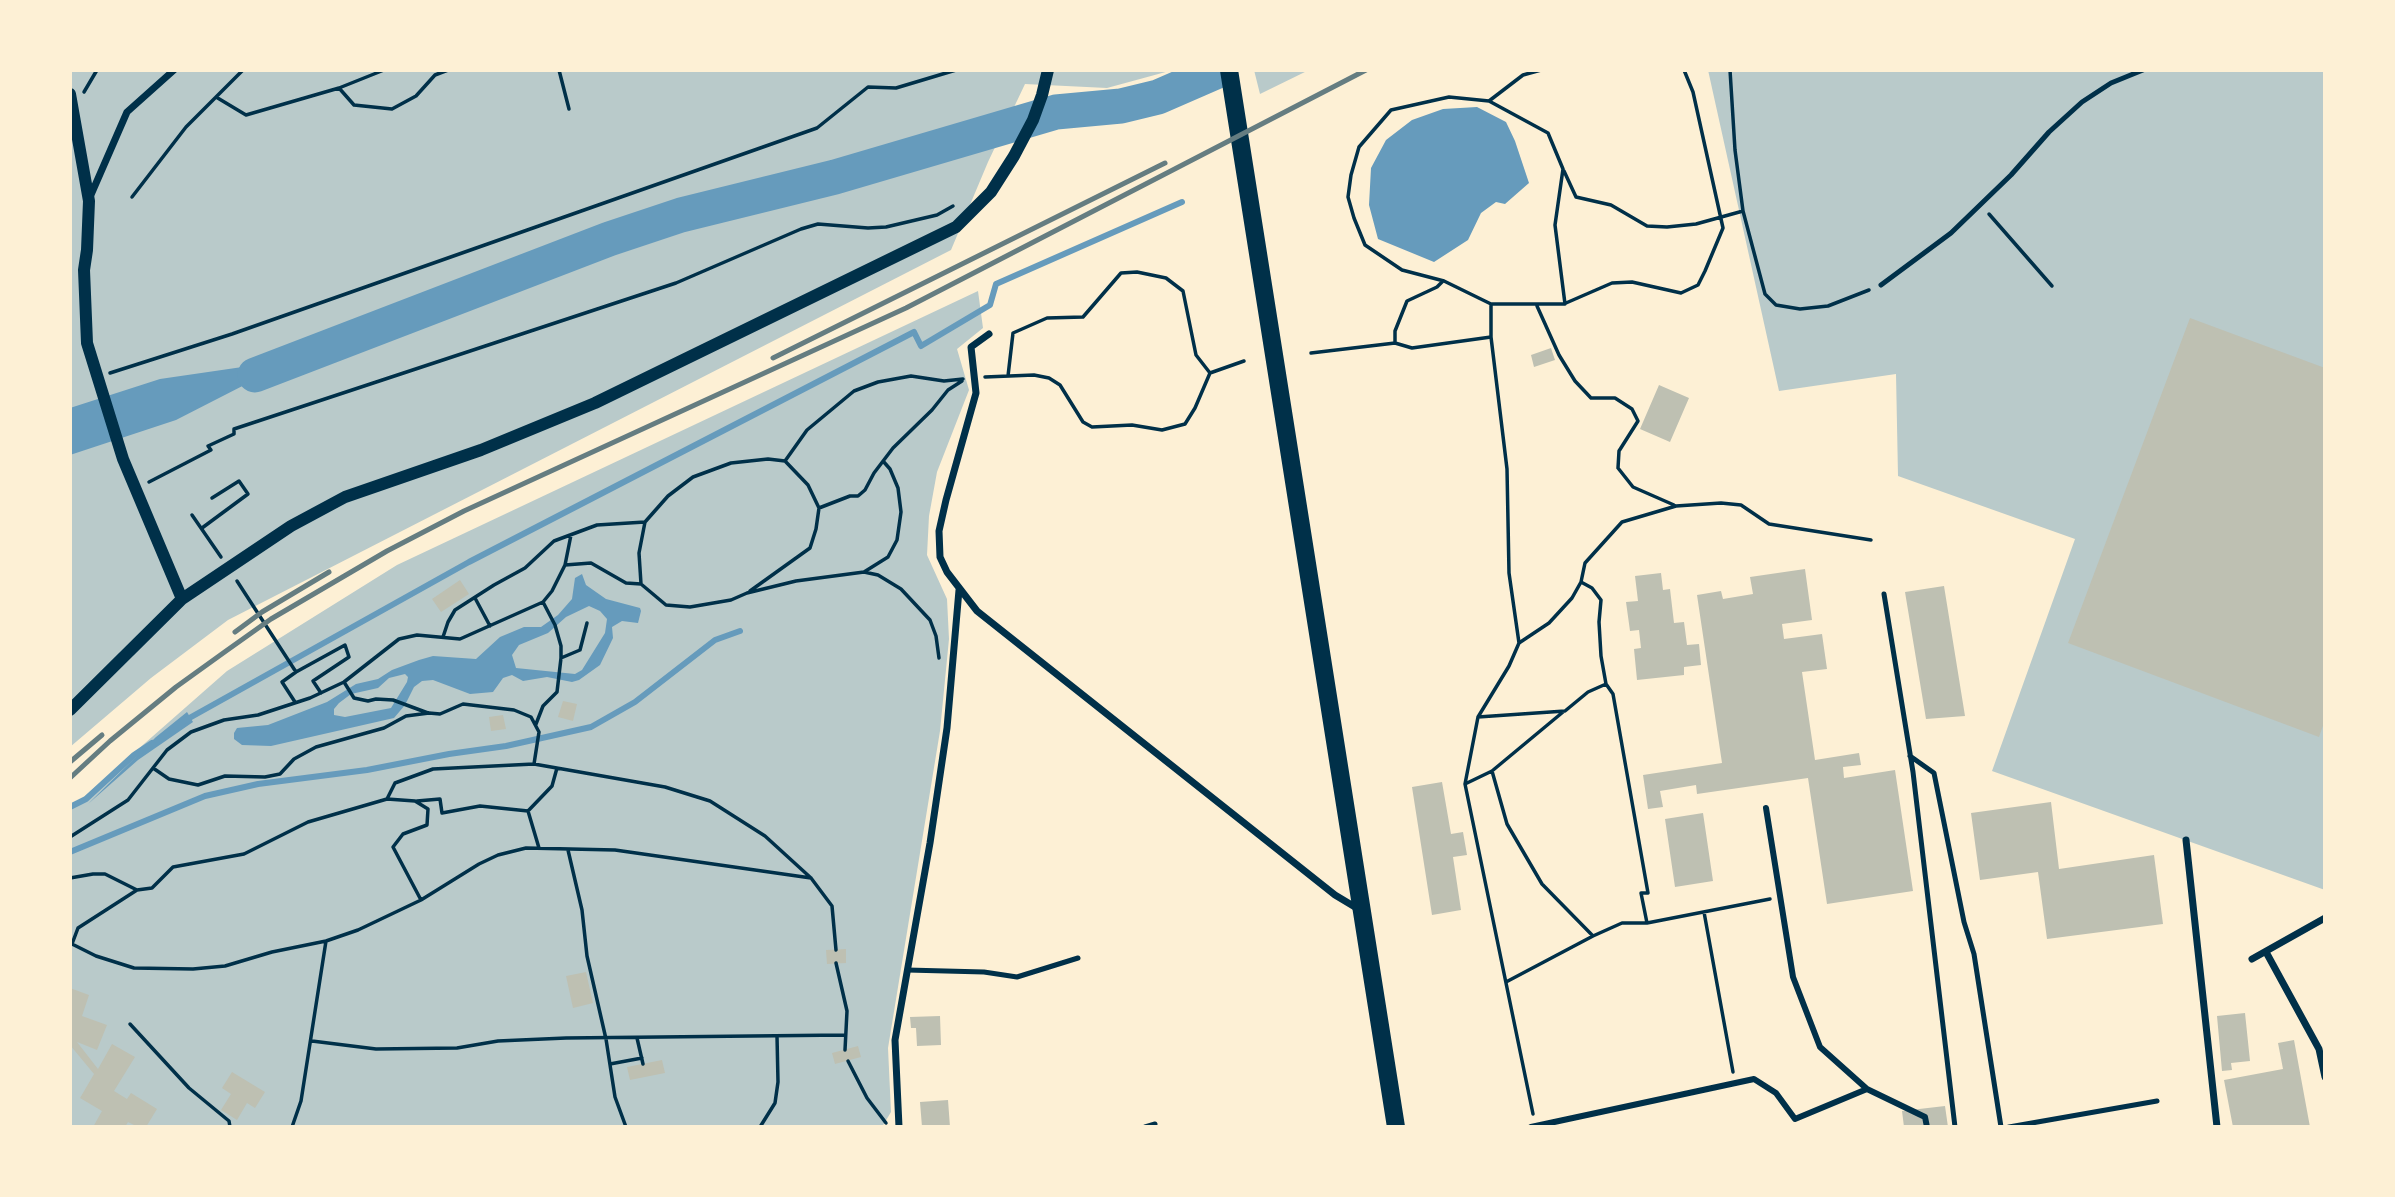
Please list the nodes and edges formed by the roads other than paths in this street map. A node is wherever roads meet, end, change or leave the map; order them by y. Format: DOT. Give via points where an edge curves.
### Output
graph roads {
  1 [pos="174,70"];
  2 [pos="1229,70"];
  3 [pos="2143,70"];
  4 [pos="1048,74"];
  5 [pos="70,94"];
  6 [pos="74,149"];
  7 [pos="89,201"];
  8 [pos="1881,285"];
  9 [pos="989,334"];
  10 [pos="959,590"];
  11 [pos="1884,594"];
  12 [pos="181,599"];
  13 [pos="70,710"];
  14 [pos="1910,756"];
  15 [pos="1766,808"];
  16 [pos="2186,841"];
  17 [pos="1360,910"];
  18 [pos="2325,918"];
  19 [pos="2266,952"];
  20 [pos="1078,958"];
  21 [pos="2252,959"];
  22 [pos="907,970"];
  23 [pos="2325,1077"];
  24 [pos="1867,1089"];
  25 [pos="2157,1101"];
  26 [pos="1155,1124"];
  27 [pos="899,1127"];
  28 [pos="1145,1127"];
  29 [pos="1396,1127"];
  30 [pos="1533,1127"];
  31 [pos="1927,1127"];
  32 [pos="1955,1127"];
  33 [pos="2001,1127"];
  34 [pos="2009,1127"];
  35 [pos="2217,1127"];
  1 -- 7 [label="street" via="127,112"];
  2 -- 17 [label="main road"];
  3 -- 8 [label="lane" via="2082,102 1951,233"];
  4 -- 12 [label="street" via="1033,120 1014,156 990,192 956,227 595,403 481,450 345,497 279,533"];
  5 -- 6 [label="street"];
  6 -- 7 [label="street"];
  7 -- 12 [label="street" via="84,270 87,343 123,459"];
  9 -- 10 [label="street" via="971,346 976,393 939,531 940,557"];
  10 -- 17 [label="street" via="977,611 1335,895"];
  10 -- 22 [label="street" via="947,728"];
  11 -- 14 [label="lane"];
  12 -- 13 [label="street"];
  14 -- 32 [label="lane"];
  14 -- 33 [label="lane" via="1934,773 1974,954"];
  15 -- 24 [label="street" via="1793,976 1820,1047"];
  16 -- 35 [label="street"];
  17 -- 29 [label="main road"];
  18 -- 19 [label="street"];
  19 -- 21 [label="street"];
  19 -- 23 [label="street" via="2319,1049"];
  20 -- 22 [label="lane" via="1017,977"];
  22 -- 27 [label="street" via="895,1040"];
  24 -- 30 [label="street" via="1794,1119 1776,1093 1754,1079"];
  24 -- 31 [label="street" via="1925,1117"];
  25 -- 34 [label="lane"];
  26 -- 28 [label="lane"];
}
